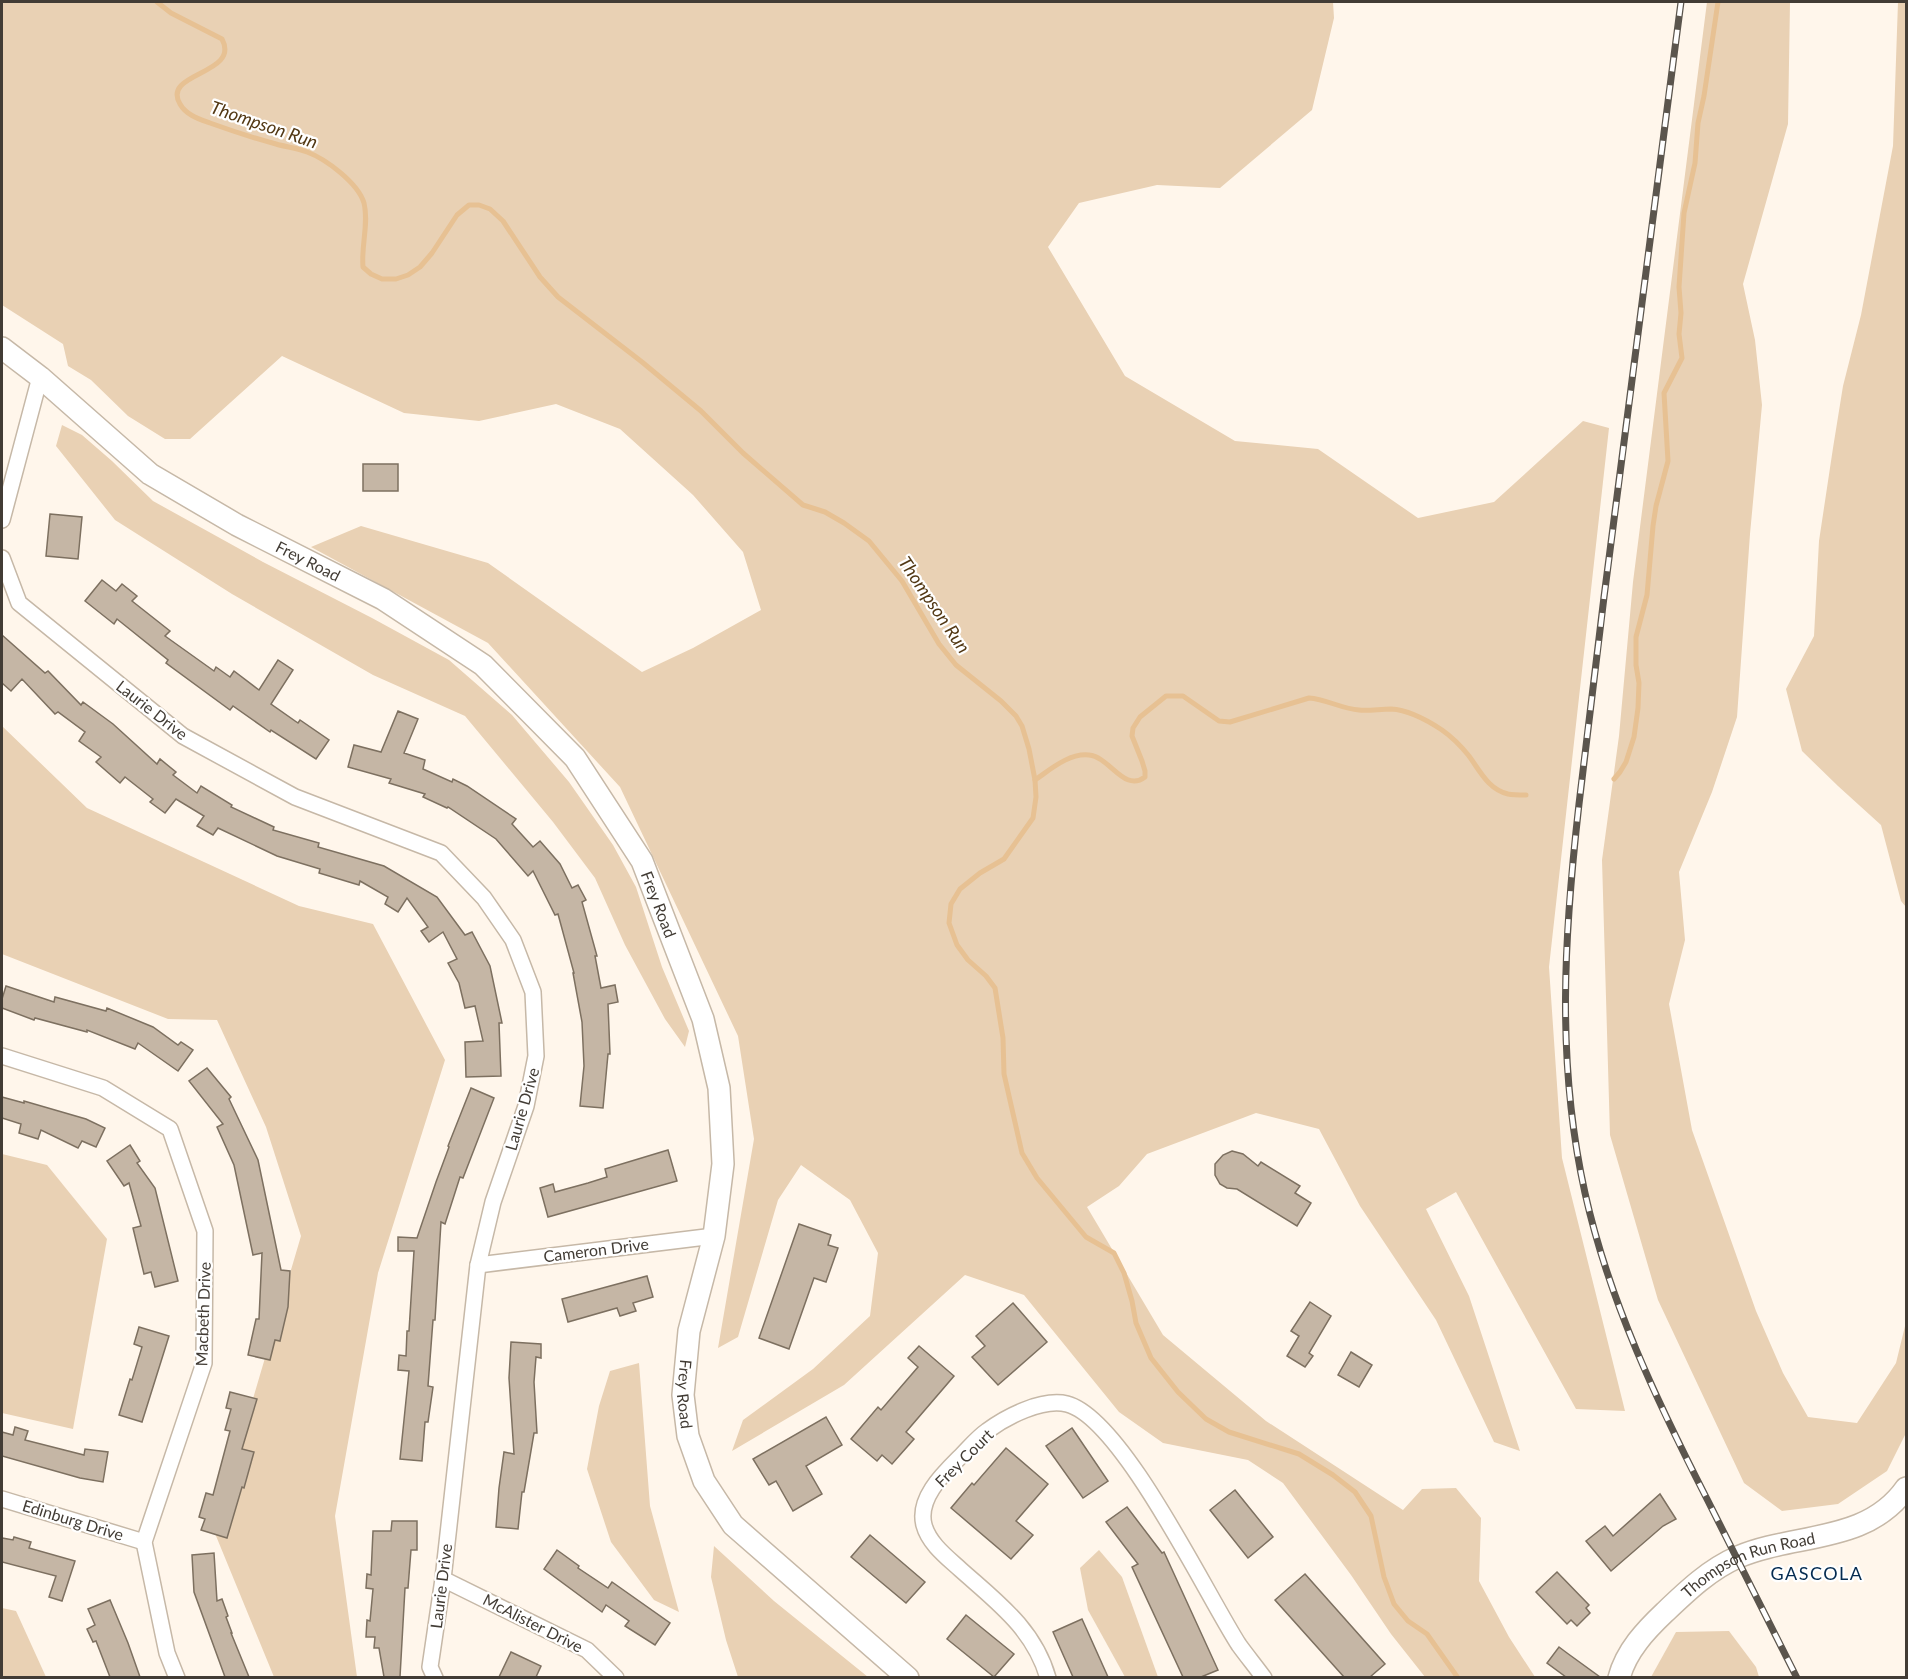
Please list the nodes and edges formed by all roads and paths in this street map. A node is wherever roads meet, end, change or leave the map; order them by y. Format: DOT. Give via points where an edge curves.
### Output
graph roads {
  1 [pos="2,348"];
  2 [pos="40,377"];
  3 [pos="2,520"];
  4 [pos="2,558"];
  5 [pos="2,1056"];
  6 [pos="714,1236"];
  7 [pos="478,1264"];
  8 [pos="1906,1488"];
  9 [pos="2,1499"];
  10 [pos="144,1542"];
  11 [pos="443,1578"];
  12 [pos="177,1677"];
  13 [pos="435,1677"];
  14 [pos="616,1677"];
  15 [pos="908,1677"];
  16 [pos="1048,1677"];
  17 [pos="1264,1677"];
  18 [pos="1619,1677"];
  1 -- 2 [label="street, Frey Road"];
  2 -- 3 [label="street"];
  2 -- 6 [label="street, Frey Road" via="150,474 237,525 383,599 483,664 574,758 642,861 703,1019 719,1088 723,1164"];
  4 -- 7 [label="street, Laurie Drive" via="20,603 183,736 295,797 441,853 484,898 513,940 533,993 537,1056 526,1106 493,1202"];
  5 -- 10 [label="street, Macbeth Drive" via="103,1088 170,1129 205,1232 204,1363"];
  6 -- 7 [label="street, Cameron Drive"];
  6 -- 15 [label="street, Frey Road" via="689,1331 683,1395 688,1436 704,1481 733,1525"];
  7 -- 11 [label="street, Laurie Drive"];
  8 -- 18 [label="street, Thompson Run Road" via="1888,1507 1855,1528 1758,1549 1717,1568 1696,1583 1636,1642"];
  9 -- 10 [label="street, Edinburg Drive"];
  10 -- 12 [label="street" via="167,1653"];
  11 -- 13 [label="street, Laurie Drive" via="430,1667"];
  11 -- 14 [label="street, McAlister Drive" via="587,1650"];
  16 -- 17 [label="street, Frey Court" via="1038,1649 1024,1629 942,1554 924,1527 922,1514 941,1476 985,1432 1009,1417 1051,1402 1080,1410 1115,1444 1162,1510 1240,1646"];
}
